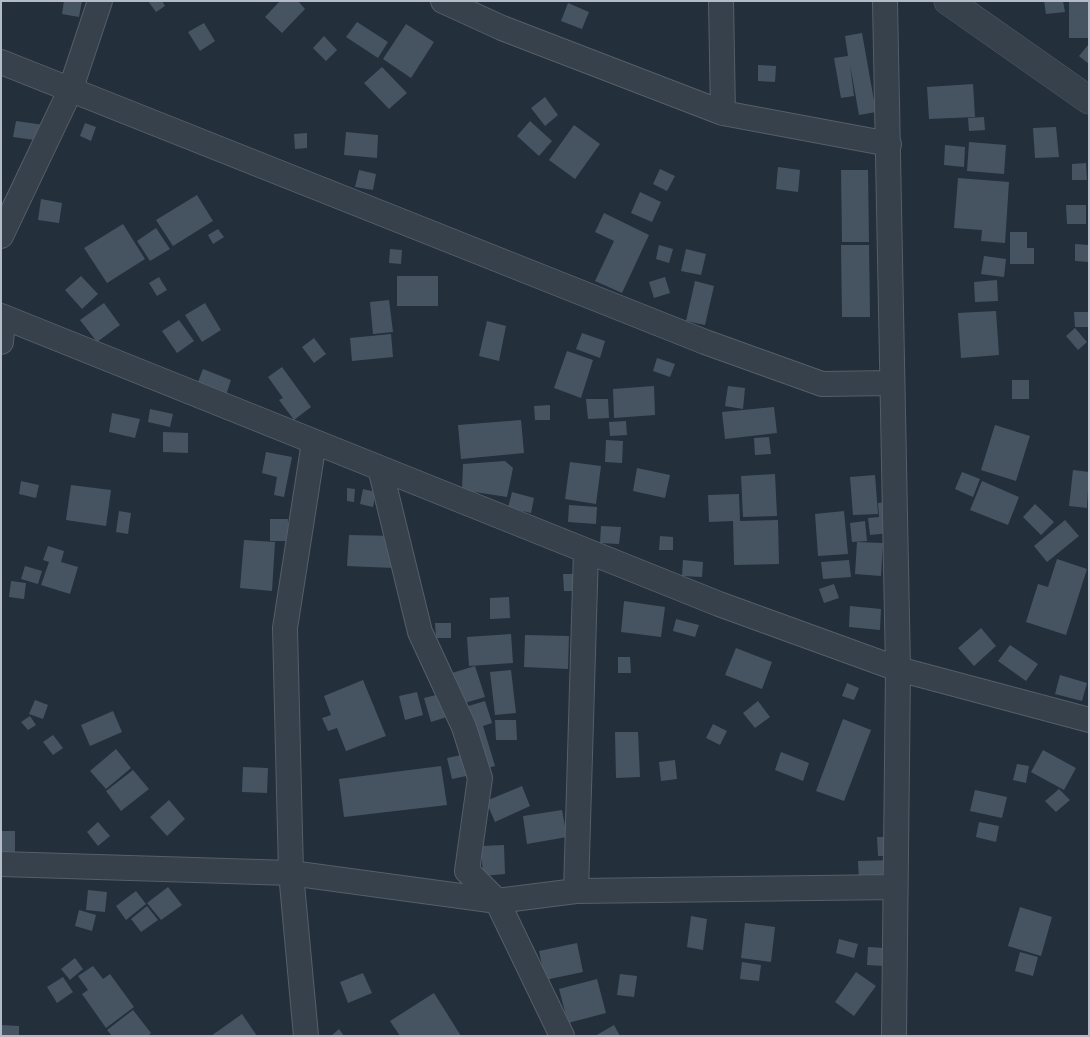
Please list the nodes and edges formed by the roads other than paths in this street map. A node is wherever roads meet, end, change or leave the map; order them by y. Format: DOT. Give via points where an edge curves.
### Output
graph roads {
  1 [pos="100,1"];
  2 [pos="443,1"];
  3 [pos="721,1"];
  4 [pos="885,1"];
  5 [pos="948,1"];
  6 [pos="1,62"];
  7 [pos="70,91"];
  8 [pos="1089,100"];
  9 [pos="723,112"];
  10 [pos="888,144"];
  11 [pos="1,236"];
  12 [pos="2,317"];
  13 [pos="1,342"];
  14 [pos="891,384"];
  15 [pos="314,442"];
  16 [pos="380,468"];
  17 [pos="586,551"];
  18 [pos="898,669"];
  19 [pos="1089,720"];
  20 [pos="1,864"];
  21 [pos="291,873"];
  22 [pos="895,887"];
  23 [pos="576,891"];
  24 [pos="497,901"];
  25 [pos="306,1036"];
  26 [pos="562,1036"];
  27 [pos="894,1036"];
  1 -- 7 [label="street"];
  2 -- 9 [label="street" via="502,28"];
  3 -- 9 [label="street"];
  4 -- 10 [label="street"];
  5 -- 8 [label="street"];
  6 -- 7 [label="street"];
  7 -- 11 [label="street"];
  7 -- 14 [label="street" via="704,342 822,384"];
  9 -- 10 [label="street"];
  10 -- 14 [label="street"];
  12 -- 13 [label="street"];
  12 -- 15 [label="street"];
  14 -- 18 [label="street"];
  15 -- 16 [label="street"];
  15 -- 21 [label="street" via="284,628"];
  16 -- 17 [label="street"];
  16 -- 24 [label="street" via="420,632 464,727 480,778 467,871"];
  17 -- 18 [label="street" via="719,604"];
  17 -- 23 [label="street"];
  18 -- 19 [label="street"];
  18 -- 22 [label="street"];
  20 -- 21 [label="street"];
  21 -- 24 [label="street"];
  21 -- 25 [label="street"];
  22 -- 23 [label="street"];
  22 -- 27 [label="street"];
  23 -- 24 [label="street"];
  24 -- 26 [label="street"];
}
